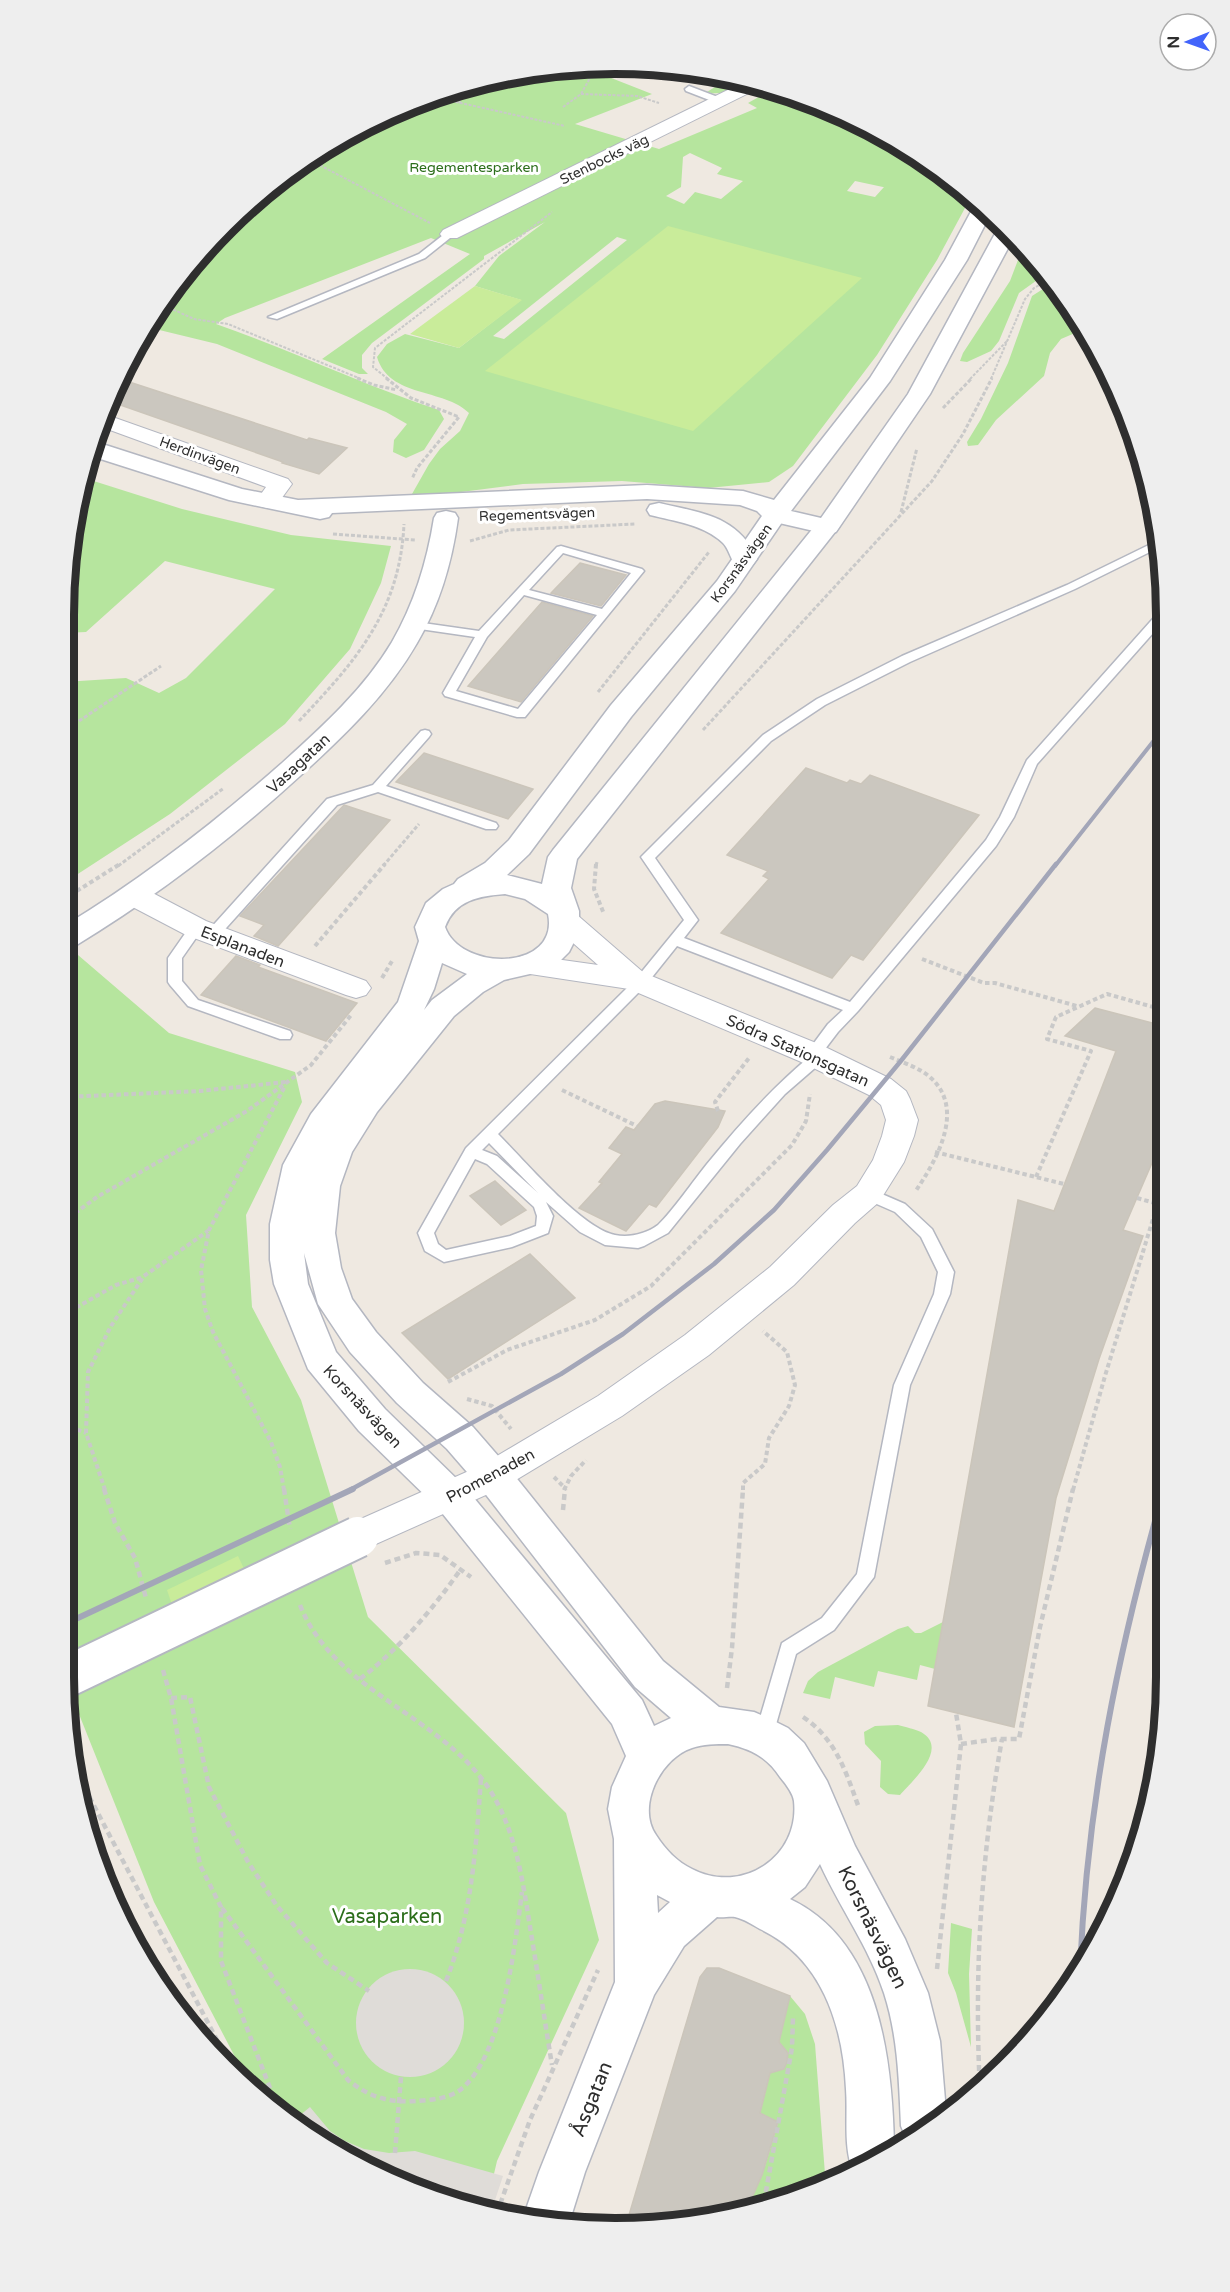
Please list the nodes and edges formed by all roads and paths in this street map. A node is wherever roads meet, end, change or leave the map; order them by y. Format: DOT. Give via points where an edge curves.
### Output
graph roads {
  1 [pos="594,75"];
  2 [pos="689,89"];
  3 [pos="743,89"];
  4 [pos="581,94"];
  5 [pos="462,96"];
  6 [pos="447,100"];
  7 [pos="720,101"];
  8 [pos="659,102"];
  9 [pos="459,103"];
  10 [pos="563,107"];
  11 [pos="565,126"];
  12 [pos="316,163"];
  13 [pos="559,206"];
  14 [pos="979,215"];
  15 [pos="450,234"];
  16 [pos="1003,237"];
  17 [pos="1044,283"];
  18 [pos="169,308"];
  19 [pos="273,317"];
  20 [pos="1011,337"];
  21 [pos="400,391"];
  22 [pos="938,414"];
  23 [pos="109,423"];
  24 [pos="917,448"];
  25 [pos="99,451"];
  26 [pos="804,478"];
  27 [pos="411,482"];
  28 [pos="743,498"];
  29 [pos="268,501"];
  30 [pos="446,510"];
  31 [pos="901,513"];
  32 [pos="775,515"];
  33 [pos="650,517"];
  34 [pos="827,528"];
  35 [pos="404,539"];
  36 [pos="471,541"];
  37 [pos="710,545"];
  38 [pos="1152,547"];
  39 [pos="744,559"];
  40 [pos="521,591"];
  41 [pos="605,613"];
  42 [pos="1156,623"];
  43 [pos="413,624"];
  44 [pos="482,635"];
  45 [pos="161,666"];
  46 [pos="593,701"];
  47 [pos="74,724"];
  48 [pos="296,725"];
  49 [pos="425,734"];
  50 [pos="698,735"];
  51 [pos="226,786"];
  52 [pos="378,788"];
  53 [pos="433,807"];
  54 [pos="491,826"];
  55 [pos="596,864"];
  56 [pos="461,890"];
  57 [pos="74,893"];
  58 [pos="135,896"];
  59 [pos="565,916"];
  60 [pos="608,919"];
  61 [pos="204,931"];
  62 [pos="74,933"];
  63 [pos="674,940"];
  64 [pos="433,943"];
  65 [pos="902,951"];
  66 [pos="396,956"];
  67 [pos="298,967"];
  68 [pos="512,968"];
  69 [pos="637,982"];
  70 [pos="365,992"];
  71 [pos="1078,1006"];
  72 [pos="853,1008"];
  73 [pos="1156,1008"];
  74 [pos="285,1035"];
  75 [pos="816,1056"];
  76 [pos="749,1057"];
  77 [pos="542,1080"];
  78 [pos="286,1082"];
  79 [pos="74,1097"];
  80 [pos="718,1111"];
  81 [pos="637,1126"];
  82 [pos="489,1134"];
  83 [pos="471,1152"];
  84 [pos="936,1152"];
  85 [pos="1036,1177"];
  86 [pos="1064,1184"];
  87 [pos="868,1194"];
  88 [pos="1137,1198"];
  89 [pos="1156,1203"];
  90 [pos="1156,1210"];
  91 [pos="74,1214"];
  92 [pos="144,1276"];
  93 [pos="74,1309"];
  94 [pos="758,1327"];
  95 [pos="466,1399"];
  96 [pos="492,1406"];
  97 [pos="74,1428"];
  98 [pos="86,1433"];
  99 [pos="572,1473"];
  100 [pos="493,1476"];
  101 [pos="452,1497"];
  102 [pos="563,1512"];
  103 [pos="290,1531"];
  104 [pos="369,1551"];
  105 [pos="460,1570"];
  106 [pos="474,1579"];
  107 [pos="299,1594"];
  108 [pos="360,1679"];
  109 [pos="717,1684"];
  110 [pos="74,1686"];
  111 [pos="727,1688"];
  112 [pos="171,1698"];
  113 [pos="956,1713"];
  114 [pos="768,1720"];
  115 [pos="710,1725"];
  116 [pos="1002,1739"];
  117 [pos="961,1744"];
  118 [pos="647,1758"];
  119 [pos="481,1778"];
  120 [pos="86,1790"];
  121 [pos="814,1803"];
  122 [pos="862,1814"];
  123 [pos="634,1839"];
  124 [pos="523,1885"];
  125 [pos="723,1897"];
  126 [pos="221,1908"];
  127 [pos="620,1971"];
  128 [pos="936,1978"];
  129 [pos="447,1981"];
  130 [pos="369,1991"];
  131 [pos="793,2018"];
  132 [pos="222,2049"];
  133 [pos="552,2065"];
  134 [pos="979,2077"];
  135 [pos="401,2078"];
  136 [pos="399,2102"];
  137 [pos="924,2122"];
  138 [pos="395,2153"];
  139 [pos="871,2154"];
  140 [pos="765,2197"];
  141 [pos="499,2206"];
  142 [pos="548,2214"];
  1 -- 4 [label="path"];
  2 -- 7 [label="lane"];
  3 -- 7 [label="street, Stenbocks väg"];
  4 -- 8 [label="path" via="637,96"];
  4 -- 10 [label="path"];
  5 -- 9 [label="path"];
  6 -- 9 [label="path"];
  7 -- 15 [label="street, Stenbocks väg"];
  9 -- 11 [label="path"];
  12 -- 15 [label="path"];
  13 -- 21 [label="path" via="379,342 373,367"];
  14 -- 26 [label="street, Korsnäsvägen" via="956,260 879,381"];
  15 -- 19 [label="lane" via="422,256"];
  16 -- 34 [label="street" via="919,394"];
  17 -- 20 [label="path" via="1029,293"];
  18 -- 21 [label="path" via="194,319 228,324 374,385"];
  20 -- 22 [label="path"];
  20 -- 31 [label="path" via="955,450"];
  21 -- 27 [label="path" via="459,417 417,468"];
  23 -- 29 [label="street, Herdinvägen" via="280,484"];
  24 -- 31 [label="path"];
  25 -- 29 [label="street, Regementsvägen" via="176,477"];
  26 -- 28 [label="street" via="778,491"];
  26 -- 32 [label="street, Korsnäsvägen"];
  28 -- 30 [label="street, Regementsvägen" via="647,492"];
  28 -- 32 [label="street" via="766,506"];
  29 -- 30 [label="street, Regementsvägen" via="353,516"];
  30 -- 33 [label="street, Regementsvägen"];
  30 -- 43 [label="street, Vasagatan" via="441,551"];
  31 -- 50 [label="path"];
  32 -- 33 [label="street, Regementsvägen" via="679,508"];
  32 -- 34 [label="street"];
  32 -- 39 [label="street, Korsnäsvägen"];
  33 -- 36 [label="path" via="509,530"];
  33 -- 39 [label="street" via="716,526 732,536"];
  34 -- 59 [label="street" via="563,857 557,892"];
  35 -- 48 [label="path" via="398,574 378,621 348,669"];
  37 -- 46 [label="path" via="708,554 604,681"];
  38 -- 63 [label="lane" via="906,659 821,702 767,738 648,857 692,920"];
  39 -- 56 [label="street, Korsnäsvägen" via="621,711 519,847 495,870"];
  40 -- 41 [label="lane"];
  40 -- 41 [label="lane" via="561,549 638,571"];
  40 -- 44 [label="lane"];
  41 -- 44 [label="lane" via="520,714 449,693"];
  42 -- 65 [label="lane" via="1031,763 991,843"];
  43 -- 44 [label="lane"];
  43 -- 58 [label="street, Vasagatan" via="376,683 314,749 225,829"];
  45 -- 47 [label="path"];
  49 -- 52 [label="lane"];
  51 -- 57 [label="path" via="172,828"];
  52 -- 53 [label="lane"];
  52 -- 61 [label="lane" via="332,802"];
  53 -- 54 [label="lane"];
  53 -- 67 [label="path"];
  55 -- 60 [label="path" via="595,898"];
  56 -- 59 [label="street" via="490,884 528,888 551,898"];
  56 -- 64 [label="street" via="436,910 430,930"];
  58 -- 61 [label="street, Esplanaden"];
  58 -- 62 [label="street, Vasagatan"];
  59 -- 68 [label="street" via="558,946 547,956"];
  59 -- 69 [label="street, Södra Stationsgatan"];
  61 -- 67 [label="street, Esplanaden"];
  61 -- 74 [label="lane" via="175,958 175,982 193,1003"];
  63 -- 69 [label="lane"];
  63 -- 72 [label="lane"];
  64 -- 68 [label="street" via="460,961"];
  64 -- 101 [label="street, Korsnäsvägen" via="411,1006 323,1122 308,1148 292,1193 287,1260 298,1306 321,1359 372,1420"];
  65 -- 71 [label="path" via="984,983"];
  65 -- 72 [label="lane"];
  66 -- 70 [label="path"];
  67 -- 70 [label="street, Esplanaden"];
  68 -- 69 [label="street, Södra Stationsgatan"];
  68 -- 100 [label="street" via="472,985 443,1008 366,1104 329,1167 318,1233 336,1304 363,1342"];
  69 -- 75 [label="street, Södra Stationsgatan"];
  69 -- 77 [label="lane"];
  70 -- 78 [label="path" via="311,1065"];
  71 -- 73 [label="path" via="1107,994"];
  71 -- 85 [label="path" via="1056,1017 1047,1039 1091,1051"];
  72 -- 75 [label="lane" via="833,1028"];
  75 -- 82 [label="lane" via="735,1140 663,1229 638,1242 611,1241 585,1228"];
  75 -- 87 [label="street, Södra Stationsgatan" via="880,1087 895,1099 902,1119 898,1136 888,1162"];
  76 -- 80 [label="path" via="715,1102"];
  77 -- 81 [label="path"];
  77 -- 82 [label="lane"];
  78 -- 79 [label="path" via="200,1091"];
  78 -- 91 [label="path" via="247,1111"];
  78 -- 103 [label="path" via="209,1230 201,1270 205,1309 213,1332 271,1442 280,1467"];
  82 -- 83 [label="lane"];
  83 -- 83 [label="lane" via="492,1160 540,1204 545,1216 543,1229 512,1241 444,1256 431,1247 426,1233"];
  84 -- 85 [label="path"];
  85 -- 86 [label="path"];
  87 -- 100 [label="street, Promenaden" via="782,1276 698,1346 610,1406"];
  87 -- 114 [label="lane" via="900,1208 927,1233 946,1272 942,1294 903,1386 865,1577 828,1624 788,1649"];
  88 -- 89 [label="path"];
  90 -- 116 [label="path" via="1086,1438 1035,1645 1018,1739"];
  92 -- 93 [label="path" via="116,1285"];
  94 -- 111 [label="path" via="787,1352 795,1385 789,1406 769,1438 765,1464 743,1483"];
  95 -- 96 [label="path"];
  97 -- 98 [label="path"];
  99 -- 102 [label="path" via="561,1497"];
  100 -- 101 [label="street, Promenaden"];
  100 -- 115 [label="street" via="649,1674"];
  101 -- 104 [label="street, Promenaden"];
  101 -- 118 [label="street, Korsnäsvägen" via="628,1713"];
  104 -- 105 [label="path" via="440,1555"];
  104 -- 110 [label="street, Promenaden, bridge"];
  105 -- 106 [label="path"];
  105 -- 108 [label="path" via="436,1604 388,1657"];
  107 -- 108 [label="path" via="302,1613 314,1637"];
  108 -- 119 [label="path" via="452,1750"];
  109 -- 111 [label="path"];
  111 -- 114 [label="path"];
  112 -- 130 [label="path" via="190,1697 209,1787 248,1862 277,1906 327,1963"];
  113 -- 117 [label="path"];
  114 -- 115 [label="street" via="738,1727"];
  114 -- 121 [label="street" via="779,1745 797,1763 810,1786"];
  114 -- 122 [label="path" via="810,1721 823,1732 838,1753"];
  115 -- 118 [label="street" via="674,1736"];
  116 -- 117 [label="path"];
  116 -- 134 [label="path" via="989,1825 979,1949"];
  117 -- 128 [label="path"];
  118 -- 123 [label="street" via="633,1783 628,1811"];
  119 -- 124 [label="path" via="497,1802 510,1834"];
  119 -- 129 [label="path" via="466,1922"];
  120 -- 132 [label="path"];
  121 -- 125 [label="street" via="814,1828 805,1853 788,1874 766,1889"];
  121 -- 137 [label="street, Korsnäsvägen" via="891,1955 912,2012 919,2049"];
  123 -- 125 [label="street" via="663,1877 684,1890"];
  123 -- 127 [label="street, Åsgatan"];
  124 -- 133 [label="path"];
  124 -- 136 [label="path" via="506,1992 474,2076 461,2089 429,2101"];
  125 -- 127 [label="street, Åsgatan" via="669,1931"];
  125 -- 139 [label="street" via="805,1931 849,1994 860,2023 870,2073"];
  126 -- 136 [label="path" via="348,2080 373,2097"];
  127 -- 133 [label="path"];
  127 -- 142 [label="street, Åsgatan"];
  131 -- 140 [label="path" via="792,2048"];
  133 -- 141 [label="path" via="515,2154"];
  135 -- 136 [label="path"];
  136 -- 138 [label="path"];
}
